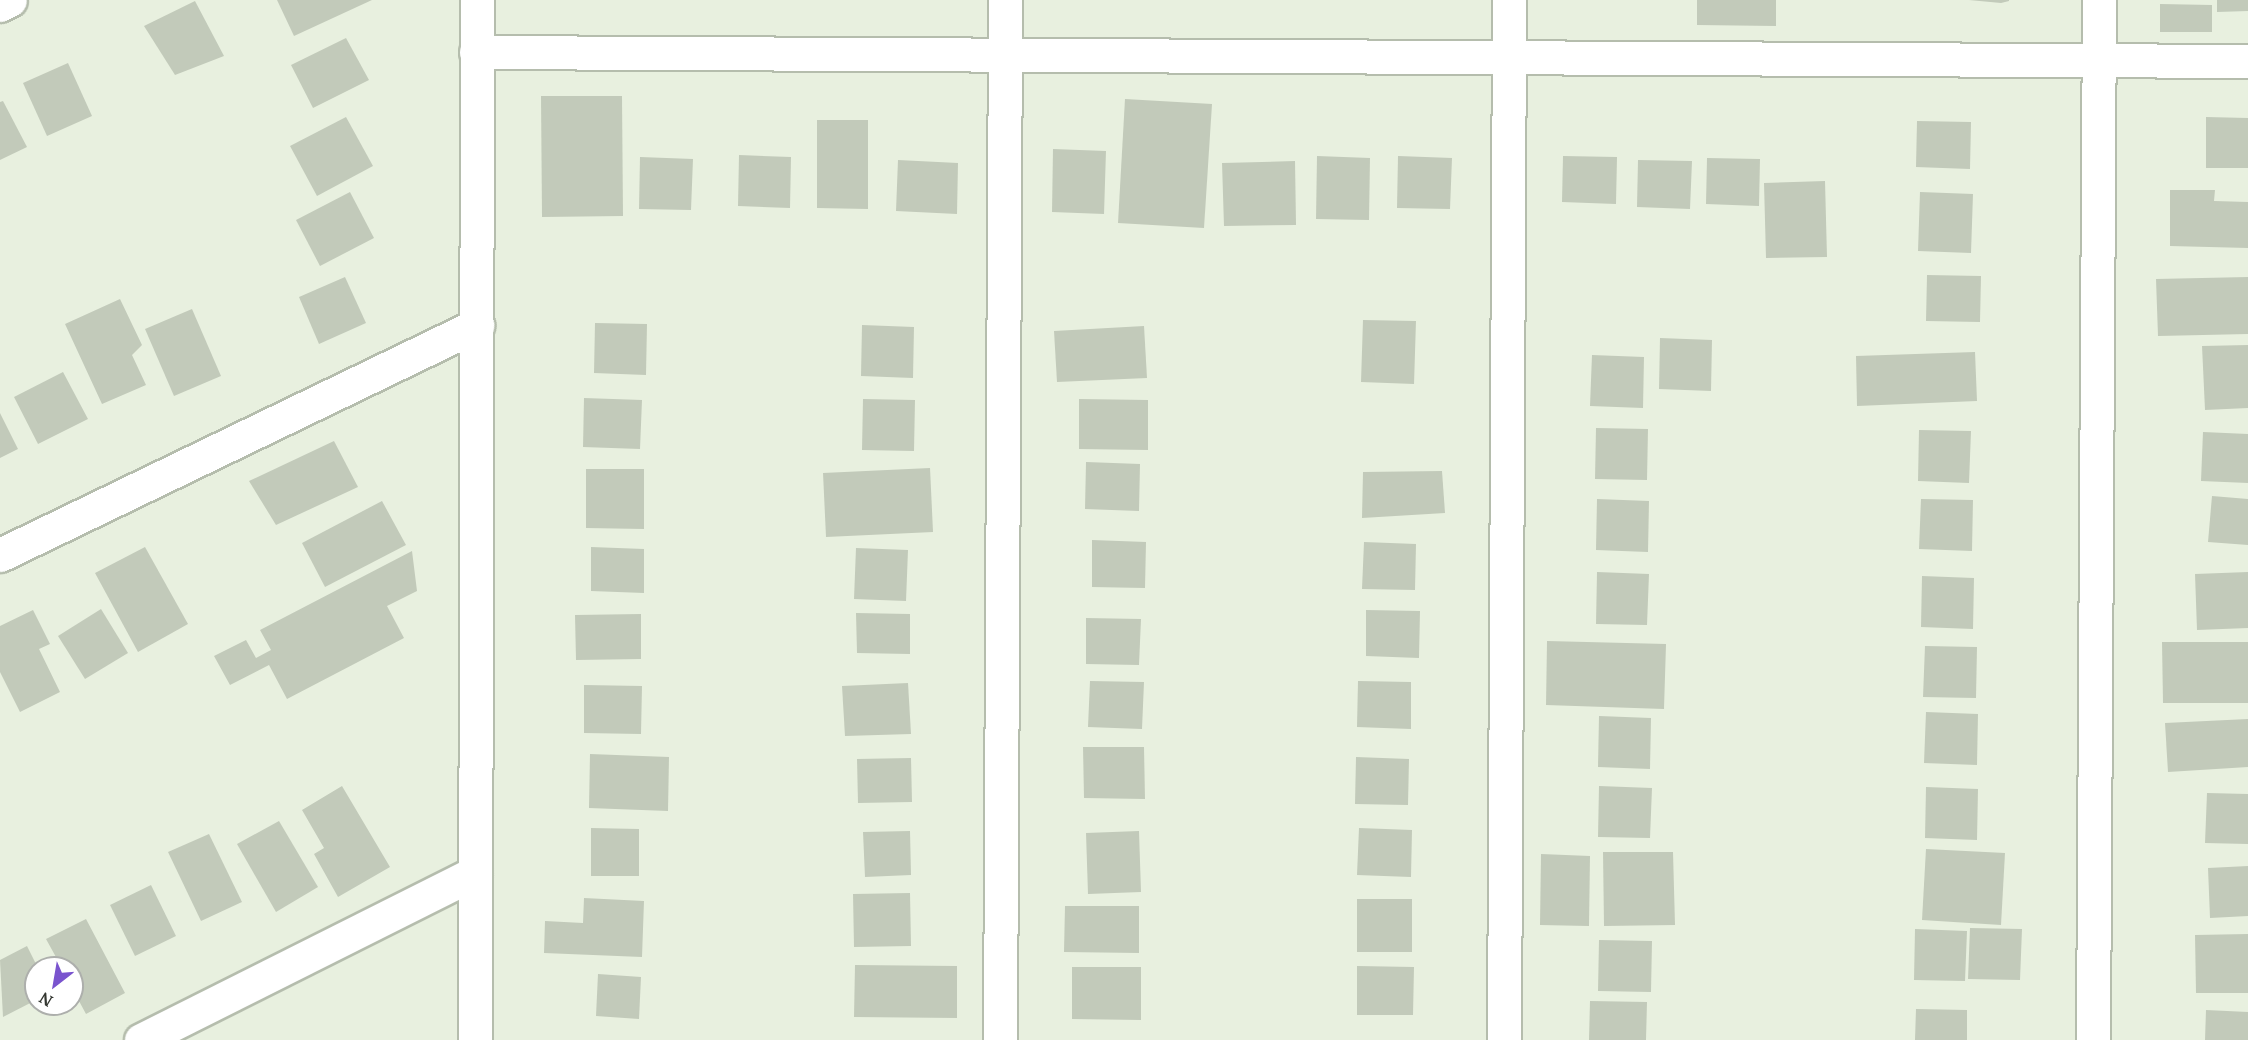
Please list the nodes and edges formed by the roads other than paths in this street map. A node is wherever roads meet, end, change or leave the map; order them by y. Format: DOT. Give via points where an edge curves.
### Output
graph roads {
  1 [pos="10,0"];
  2 [pos="477,0"];
  3 [pos="1005,0"];
  4 [pos="1509,0"];
  5 [pos="2099,0"];
  6 [pos="0,5"];
  7 [pos="476,52"];
  8 [pos="1005,53"];
  9 [pos="1510,57"];
  10 [pos="2248,61"];
  11 [pos="2099,63"];
  12 [pos="477,325"];
  13 [pos="0,555"];
  14 [pos="474,873"];
  15 [pos="141,1040"];
  16 [pos="475,1040"];
  17 [pos="1000,1040"];
  18 [pos="1504,1040"];
  19 [pos="2093,1040"];
  1 -- 6 [label="street"];
  2 -- 7 [label="street"];
  3 -- 8 [label="street"];
  4 -- 9 [label="street"];
  5 -- 11 [label="street"];
  7 -- 8 [label="street"];
  7 -- 12 [label="street"];
  8 -- 9 [label="street"];
  8 -- 17 [label="street"];
  9 -- 11 [label="street"];
  9 -- 18 [label="street"];
  10 -- 11 [label="street"];
  11 -- 19 [label="street"];
  12 -- 13 [label="street"];
  12 -- 14 [label="street"];
  14 -- 15 [label="street"];
  14 -- 16 [label="street"];
}
